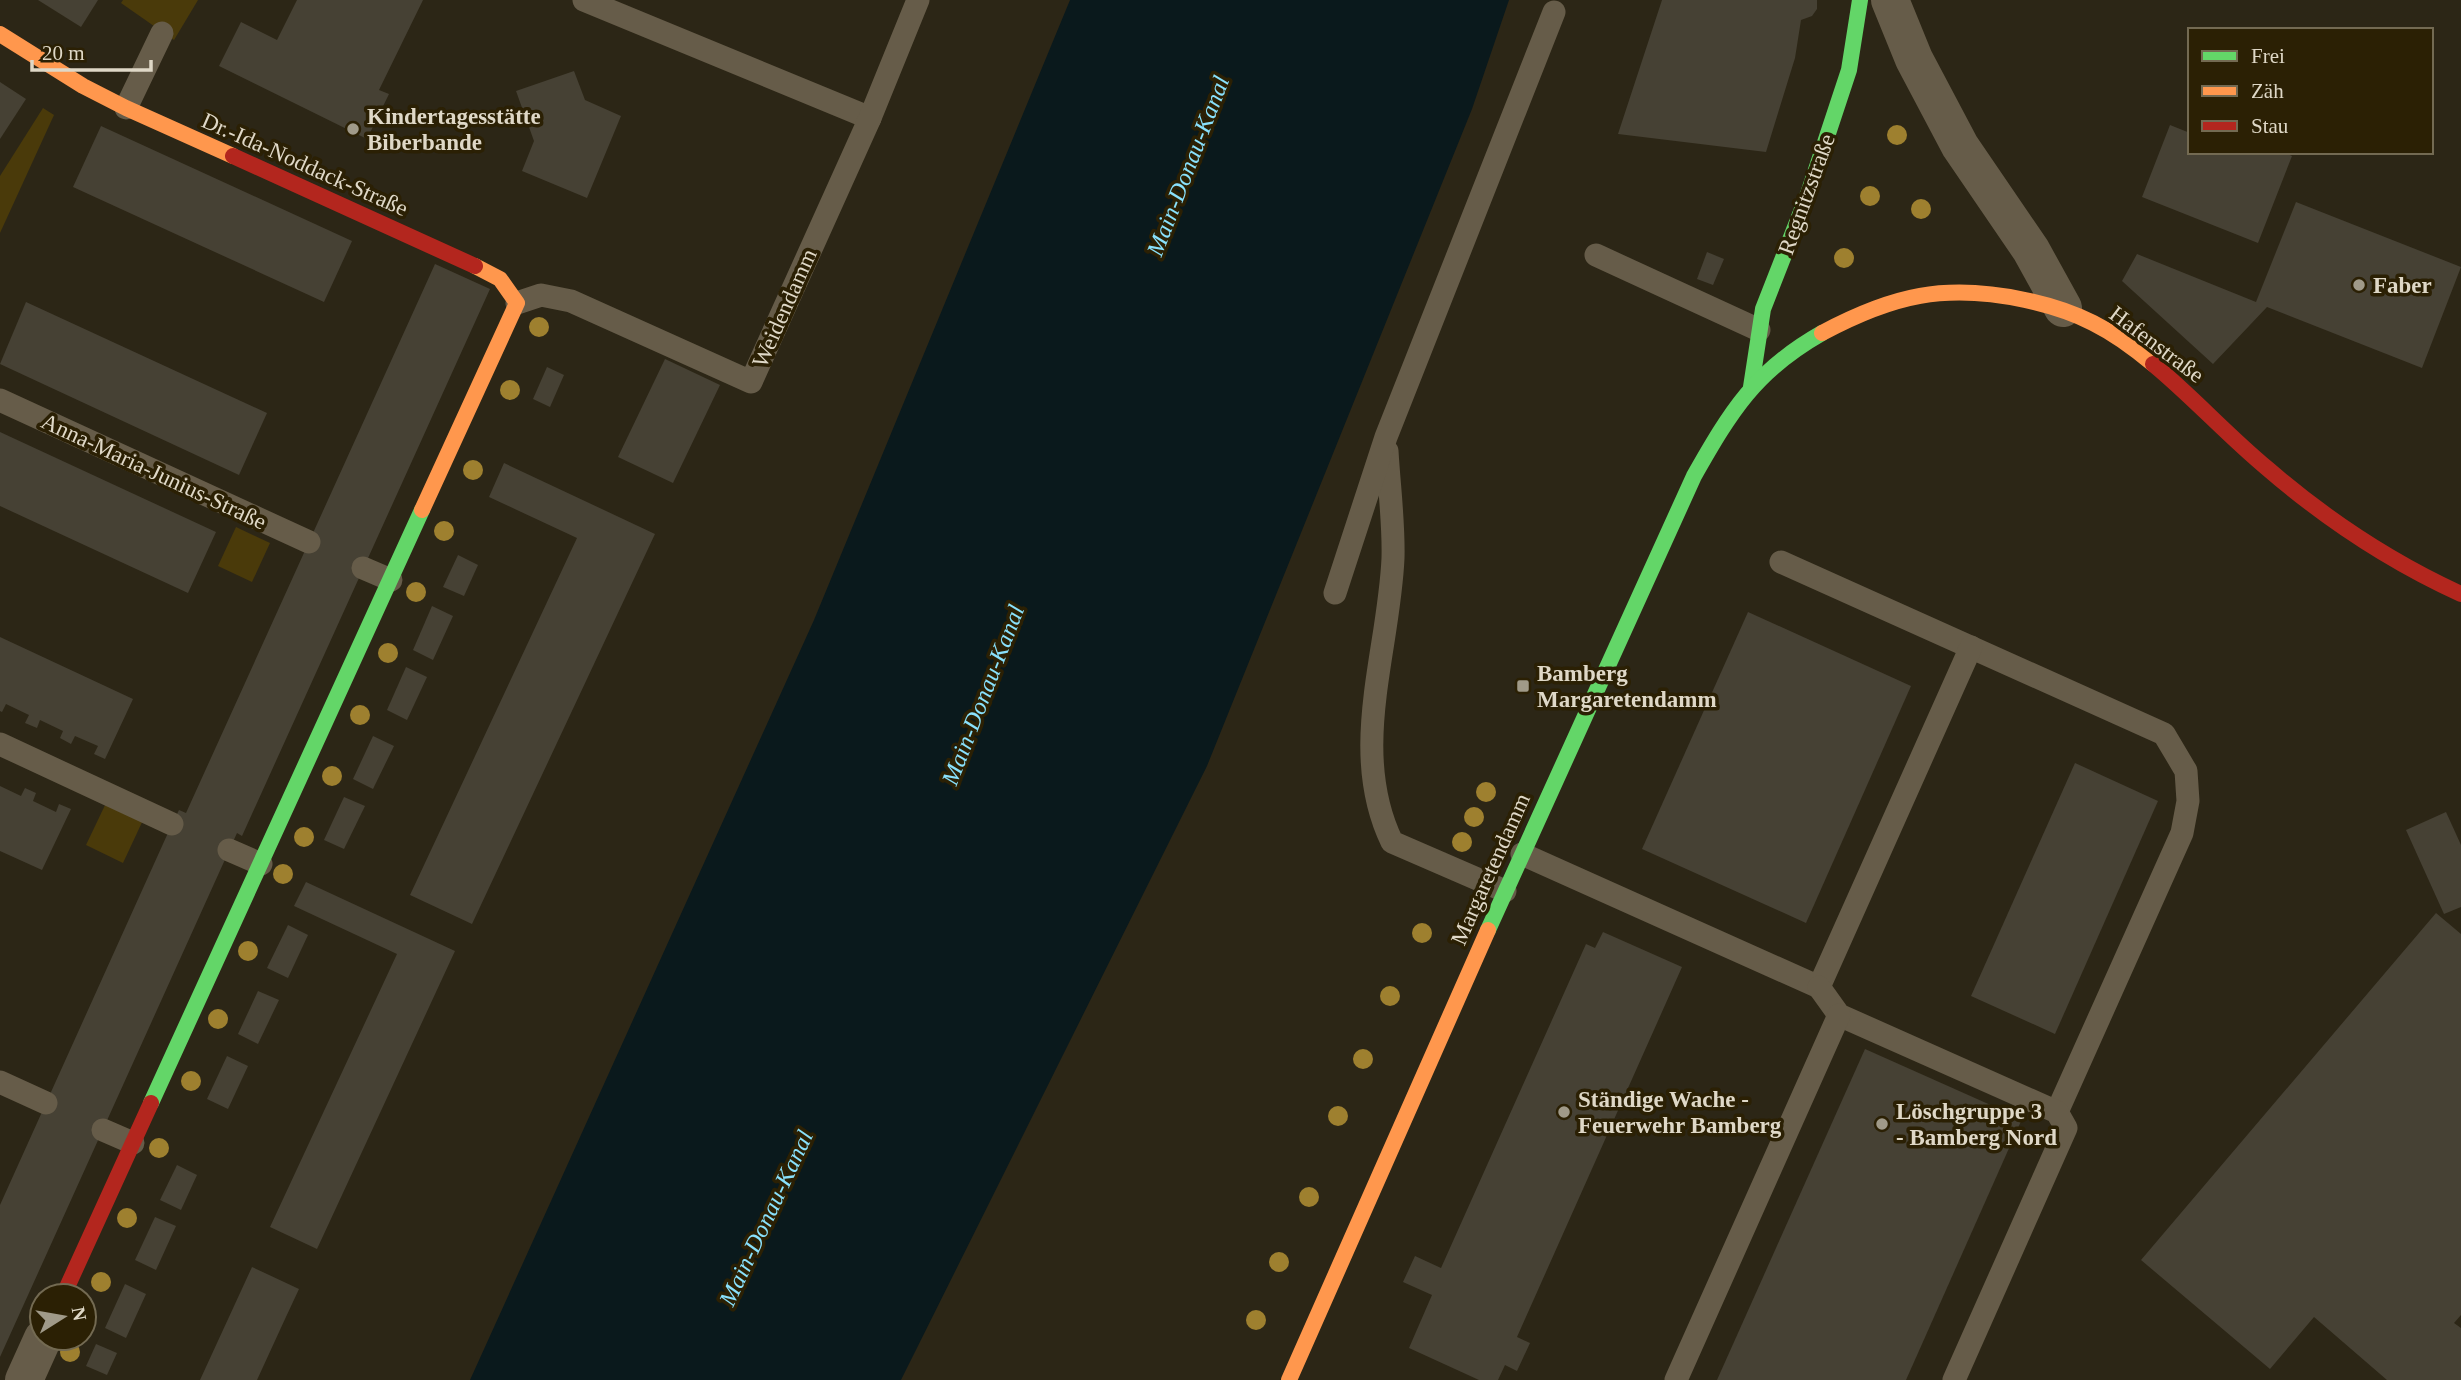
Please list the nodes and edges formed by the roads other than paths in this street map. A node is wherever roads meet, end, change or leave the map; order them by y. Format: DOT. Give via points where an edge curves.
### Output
graph roads {
  1 [pos="584,0"];
  2 [pos="918,0"];
  3 [pos="1860,0"];
  4 [pos="1890,0"];
  5 [pos="1553,12"];
  6 [pos="162,33"];
  7 [pos="0,34"];
  8 [pos="126,108"];
  9 [pos="870,118"];
  10 [pos="1596,255"];
  11 [pos="517,303"];
  12 [pos="2063,308"];
  13 [pos="1759,330"];
  14 [pos="1751,387"];
  15 [pos="0,400"];
  16 [pos="1386,437"];
  17 [pos="309,542"];
  18 [pos="1781,562"];
  19 [pos="363,568"];
  20 [pos="391,580"];
  21 [pos="1335,593"];
  22 [pos="2461,594"];
  23 [pos="1971,647"];
  24 [pos="0,744"];
  25 [pos="172,824"];
  26 [pos="229,850"];
  27 [pos="1522,854"];
  28 [pos="261,864"];
  29 [pos="1505,891"];
  30 [pos="1819,987"];
  31 [pos="1839,1014"];
  32 [pos="0,1082"];
  33 [pos="46,1103"];
  34 [pos="2057,1112"];
  35 [pos="103,1130"];
  36 [pos="132,1143"];
  37 [pos="69,1282"];
  38 [pos="37,1352"];
  39 [pos="24,1380"];
  40 [pos="1289,1380"];
  41 [pos="1676,1380"];
  42 [pos="1954,1380"];
  1 -- 9 [label="lane"];
  2 -- 9 [label="lane, Weidendamm"];
  3 -- 13 [label="street, Regnitzstraße" via="1849,70"];
  4 -- 12 [label="street" via="1914,59 1960,146 2031,250"];
  5 -- 16 [label="lane"];
  6 -- 8 [label="lane"];
  7 -- 8 [label="street, Dr.-Ida-Noddack-Straße"];
  8 -- 11 [label="street, Dr.-Ida-Noddack-Straße" via="441,249 500,279"];
  9 -- 11 [label="lane, Weidendamm" via="751,382 571,301 541,295"];
  10 -- 13 [label="lane"];
  11 -- 20 [label="street"];
  12 -- 14 [label="street, Hafenstraße" via="1956,289 1912,296 1844,321 1793,352"];
  12 -- 22 [label="street, Hafenstraße" via="2142,356 2266,468 2353,533"];
  13 -- 14 [label="street, Regnitzstraße"];
  14 -- 27 [label="street, Margaretendamm" via="1694,476"];
  15 -- 17 [label="lane, Anna-Maria-Junius-Straße"];
  16 -- 21 [label="lane"];
  16 -- 29 [label="lane" via="1393,558 1371,726 1372,769 1382,821 1392,842"];
  18 -- 23 [label="lane"];
  19 -- 20 [label="lane"];
  20 -- 28 [label="street"];
  23 -- 30 [label="lane"];
  23 -- 34 [label="lane" via="2164,734 2186,771 2188,801 2182,833"];
  24 -- 25 [label="lane"];
  26 -- 28 [label="lane"];
  27 -- 29 [label="street, Margaretendamm"];
  27 -- 30 [label="lane"];
  28 -- 36 [label="street"];
  29 -- 40 [label="street, Margaretendamm"];
  30 -- 31 [label="lane"];
  31 -- 34 [label="lane"];
  31 -- 41 [label="lane"];
  32 -- 33 [label="lane"];
  34 -- 42 [label="lane" via="2066,1128"];
  35 -- 36 [label="lane"];
  36 -- 37 [label="street"];
  38 -- 39 [label="street"];
}
